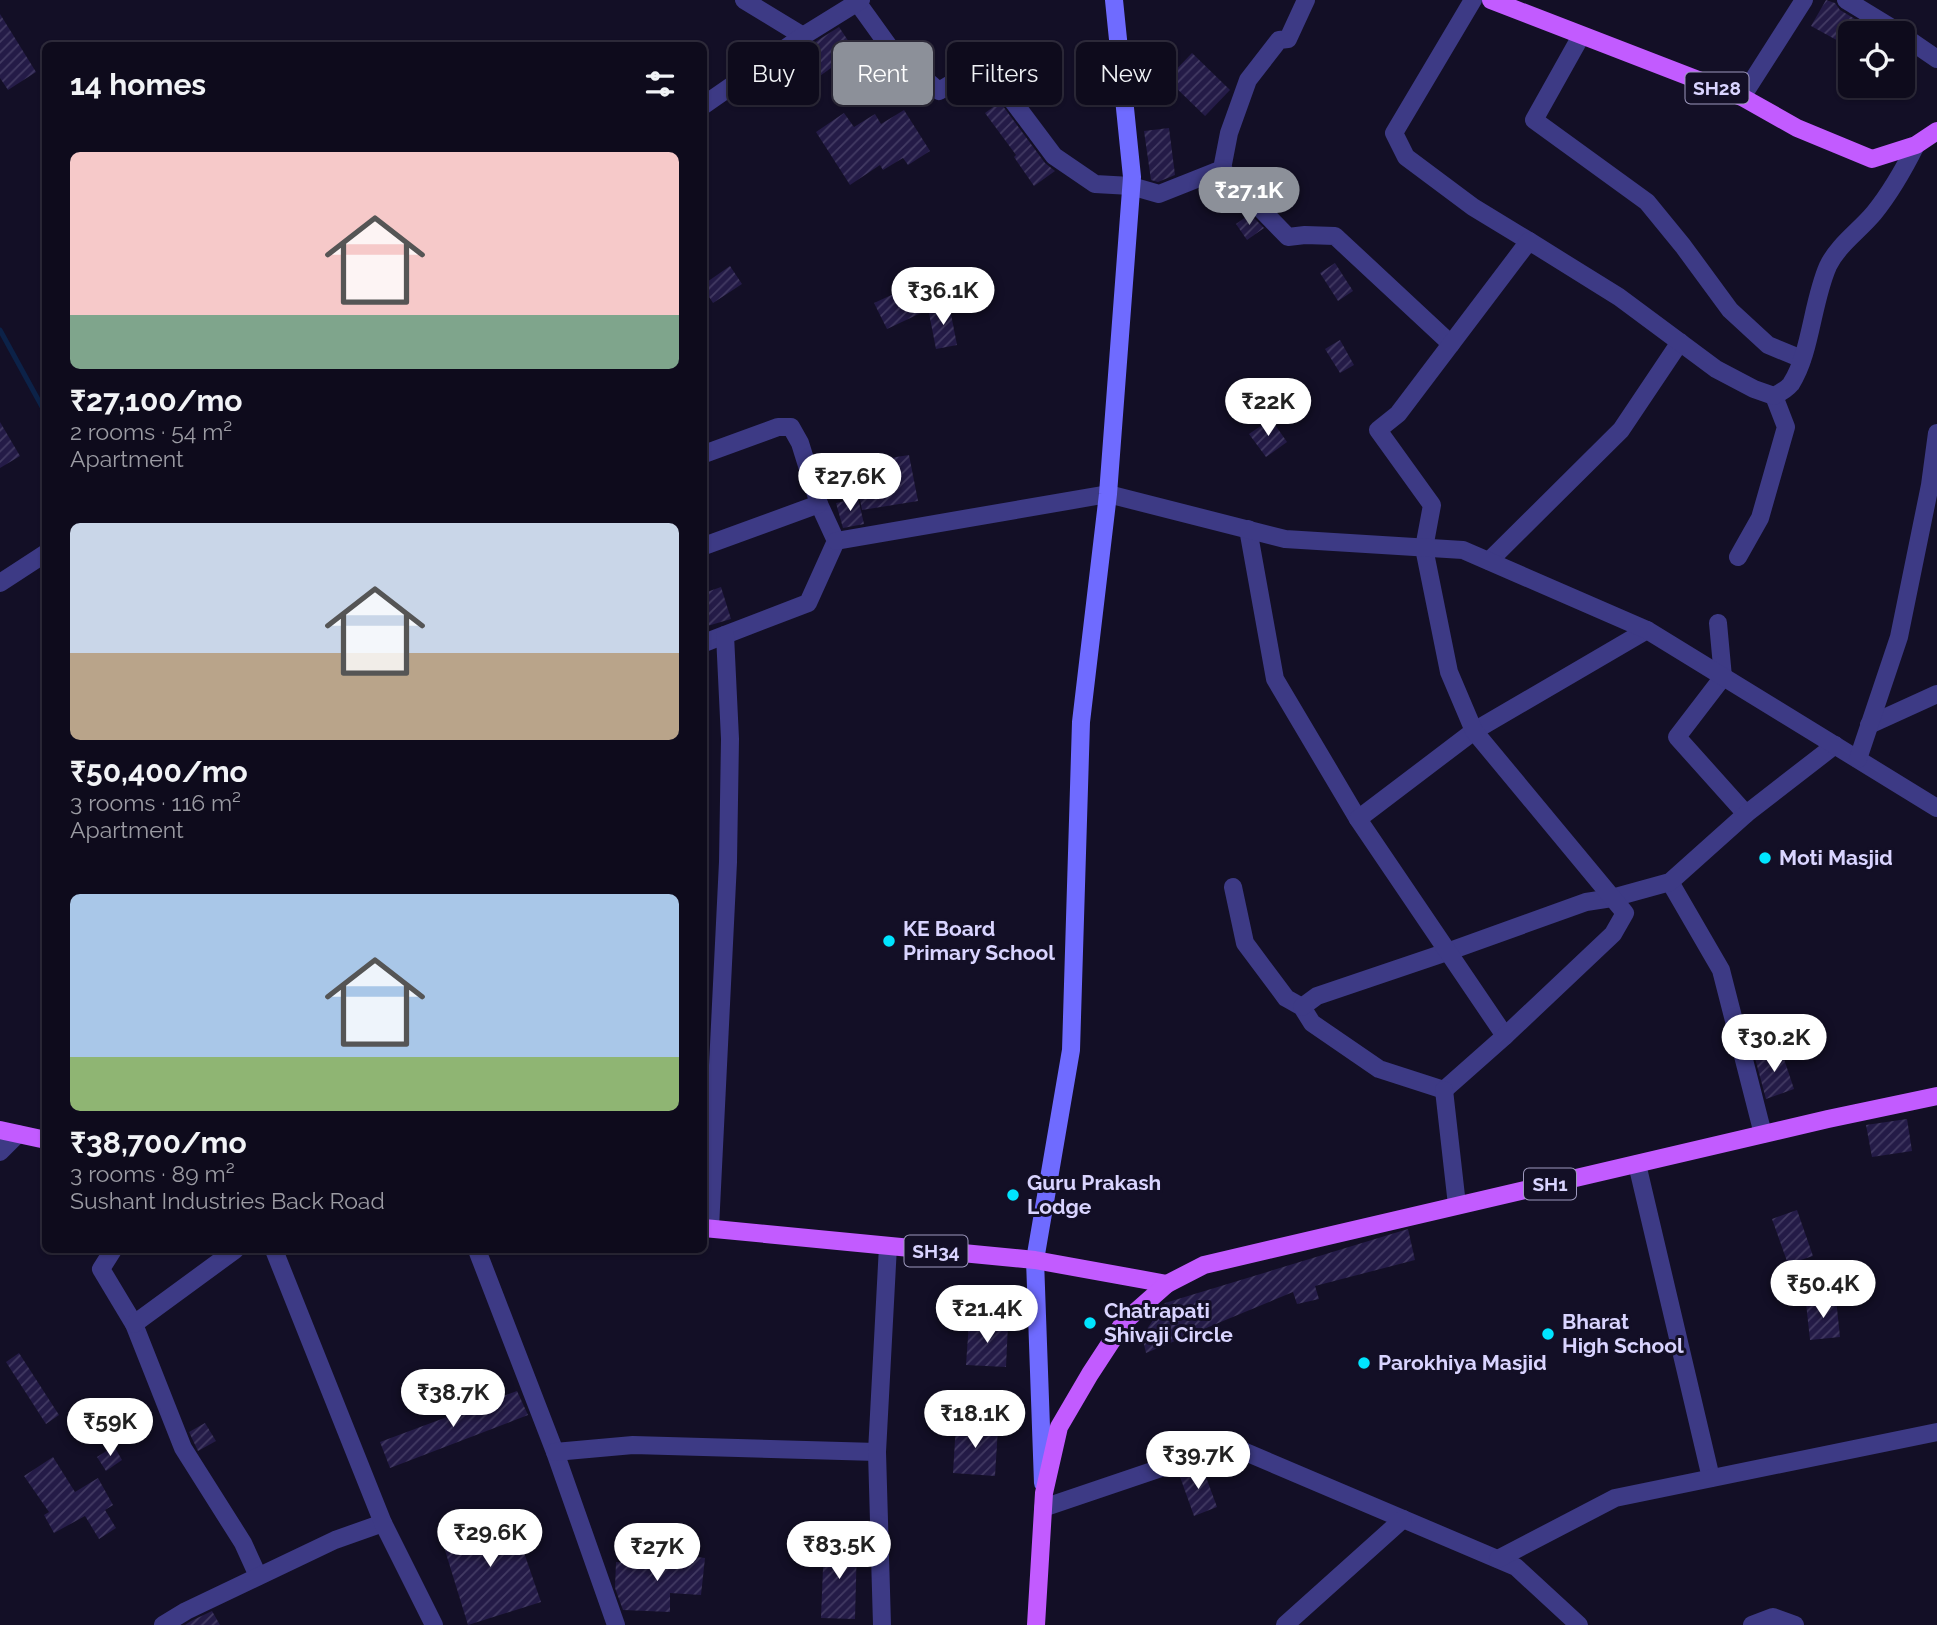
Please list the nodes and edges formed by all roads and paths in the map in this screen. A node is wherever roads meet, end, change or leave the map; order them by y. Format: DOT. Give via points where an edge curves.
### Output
graph roads {
  1 [pos="744,0"];
  2 [pos="1114,0"];
  3 [pos="1306,0"];
  4 [pos="1473,0"];
  5 [pos="1491,0"];
  6 [pos="1804,0"];
  7 [pos="1846,0"];
  8 [pos="859,1"];
  9 [pos="1880,21"];
  10 [pos="803,36"];
  11 [pos="1581,36"];
  12 [pos="1915,44"];
  13 [pos="1937,59"];
  14 [pos="1742,97"];
  15 [pos="707,103"];
  16 [pos="1937,131"];
  17 [pos="1916,145"];
  18 [pos="1222,169"];
  19 [pos="1131,187"];
  20 [pos="1529,241"];
  21 [pos="1680,342"];
  22 [pos="1451,344"];
  23 [pos="1802,359"];
  24 [pos="1774,396"];
  25 [pos="1937,433"];
  26 [pos="707,453"];
  27 [pos="1108,494"];
  28 [pos="820,504"];
  29 [pos="1248,529"];
  30 [pos="836,541"];
  31 [pos="707,545"];
  32 [pos="1424,548"];
  33 [pos="42,555"];
  34 [pos="1738,557"];
  35 [pos="1489,561"];
  36 [pos="2,575"];
  37 [pos="1718,623"];
  38 [pos="1647,630"];
  39 [pos="725,635"];
  40 [pos="707,642"];
  41 [pos="1723,677"];
  42 [pos="1937,694"];
  43 [pos="1869,725"];
  44 [pos="1474,730"];
  45 [pos="1835,745"];
  46 [pos="1858,759"];
  47 [pos="1937,808"];
  48 [pos="1746,814"];
  49 [pos="1358,818"];
  50 [pos="1670,882"];
  51 [pos="1233,887"];
  52 [pos="1612,898"];
  53 [pos="1447,952"];
  54 [pos="1302,1007"];
  55 [pos="1506,1036"];
  56 [pos="1444,1090"];
  57 [pos="1937,1096"];
  58 [pos="0,1130"];
  59 [pos="18,1134"];
  60 [pos="1763,1134"];
  61 [pos="42,1139"];
  62 [pos="0,1152"];
  63 [pos="1637,1164"];
  64 [pos="1457,1206"];
  65 [pos="707,1228"];
  66 [pos="888,1246"];
  67 [pos="111,1253"];
  68 [pos="231,1253"];
  69 [pos="275,1253"];
  70 [pos="478,1253"];
  71 [pos="1035,1260"];
  72 [pos="1167,1284"];
  73 [pos="134,1324"];
  74 [pos="1937,1432"];
  75 [pos="555,1452"];
  76 [pos="877,1452"];
  77 [pos="1711,1478"];
  78 [pos="1043,1500"];
  79 [pos="1403,1519"];
  80 [pos="383,1523"];
  81 [pos="1498,1559"];
  82 [pos="258,1576"];
  83 [pos="1289,1624"];
  84 [pos="163,1625"];
  85 [pos="434,1625"];
  86 [pos="616,1625"];
  87 [pos="882,1625"];
  88 [pos="1036,1625"];
  89 [pos="1579,1625"];
  90 [pos="1752,1625"];
  91 [pos="1795,1625"];
  1 -- 10 [label="street"];
  2 -- 19 [label="main road"];
  3 -- 18 [label="street" via="1288,39 1279,40 1248,80"];
  4 -- 20 [label="street" via="1394,133 1406,158"];
  5 -- 11 [label="main road, SH28"];
  6 -- 14 [label="street"];
  7 -- 9 [label="street"];
  8 -- 10 [label="street"];
  8 -- 19 [label="street" via="893,52 939,90 969,73 990,72 1054,156 1095,184"];
  10 -- 15 [label="street"];
  11 -- 14 [label="main road, SH28"];
  11 -- 23 [label="street" via="1534,120 1647,202 1730,310 1768,345"];
  12 -- 13 [label="street"];
  14 -- 17 [label="main road, SH28" via="1797,128 1872,159"];
  16 -- 17 [label="main road, SH28"];
  17 -- 23 [label="street" via="1873,214 1830,263"];
  18 -- 19 [label="street" via="1159,194"];
  18 -- 22 [label="street" via="1287,237 1335,236"];
  19 -- 27 [label="main road"];
  20 -- 21 [label="street"];
  20 -- 22 [label="street"];
  21 -- 24 [label="street" via="1716,369"];
  21 -- 35 [label="street" via="1621,430"];
  22 -- 32 [label="street" via="1398,414 1378,430 1433,505"];
  23 -- 24 [label="street" via="1790,386"];
  24 -- 34 [label="street" via="1786,427 1760,518"];
  25 -- 43 [label="street" via="1899,636"];
  26 -- 28 [label="street" via="778,427 791,427"];
  27 -- 29 [label="street"];
  27 -- 30 [label="street"];
  27 -- 71 [label="main road" via="1081,722 1072,1050"];
  28 -- 30 [label="street"];
  28 -- 31 [label="street"];
  29 -- 32 [label="street" via="1285,539"];
  29 -- 49 [label="street" via="1275,679"];
  30 -- 39 [label="street" via="808,603"];
  32 -- 35 [label="street" via="1463,550"];
  32 -- 44 [label="street" via="1449,673"];
  33 -- 36 [label="street"];
  35 -- 38 [label="street"];
  37 -- 41 [label="street"];
  38 -- 41 [label="street"];
  38 -- 44 [label="street"];
  39 -- 40 [label="street"];
  39 -- 65 [label="street" via="729,862"];
  41 -- 45 [label="street"];
  41 -- 48 [label="street" via="1677,737"];
  42 -- 43 [label="street"];
  43 -- 46 [label="street"];
  44 -- 49 [label="street"];
  44 -- 52 [label="street"];
  45 -- 46 [label="street"];
  45 -- 48 [label="street"];
  46 -- 47 [label="street"];
  48 -- 50 [label="street"];
  49 -- 53 [label="street"];
  50 -- 52 [label="street"];
  50 -- 60 [label="street" via="1721,970"];
  51 -- 54 [label="street" via="1245,943 1286,998"];
  52 -- 53 [label="street" via="1586,902"];
  52 -- 55 [label="street" via="1625,913 1613,934"];
  53 -- 54 [label="street" via="1317,996"];
  53 -- 55 [label="street"];
  54 -- 56 [label="street" via="1312,1023 1379,1069"];
  55 -- 56 [label="street"];
  56 -- 64 [label="street"];
  57 -- 60 [label="main road, SH1"];
  58 -- 59 [label="main road"];
  59 -- 61 [label="main road"];
  59 -- 62 [label="street"];
  60 -- 63 [label="main road, SH1"];
  63 -- 64 [label="main road, SH1"];
  63 -- 77 [label="street"];
  64 -- 72 [label="main road, SH1" via="1203,1265"];
  65 -- 66 [label="main road, SH34"];
  66 -- 71 [label="main road, SH34"];
  66 -- 76 [label="street"];
  67 -- 73 [label="street" via="101,1269"];
  68 -- 73 [label="street"];
  69 -- 80 [label="street"];
  70 -- 75 [label="street"];
  71 -- 72 [label="main road, SH34"];
  71 -- 78 [label="main road"];
  72 -- 78 [label="main road, SH1" via="1124,1322 1059,1427"];
  73 -- 82 [label="street" via="183,1448 243,1543"];
  74 -- 77 [label="street"];
  75 -- 76 [label="street" via="633,1445"];
  75 -- 86 [label="street"];
  76 -- 87 [label="street"];
  77 -- 81 [label="street" via="1615,1498"];
  78 -- 79 [label="street" via="1229,1445"];
  78 -- 88 [label="main road, SH1"];
  79 -- 81 [label="street"];
  79 -- 83 [label="street"];
  80 -- 82 [label="street"];
  80 -- 85 [label="street"];
  81 -- 89 [label="street" via="1516,1567"];
  82 -- 84 [label="street"];
  90 -- 91 [label="street" via="1773,1617"];
}
